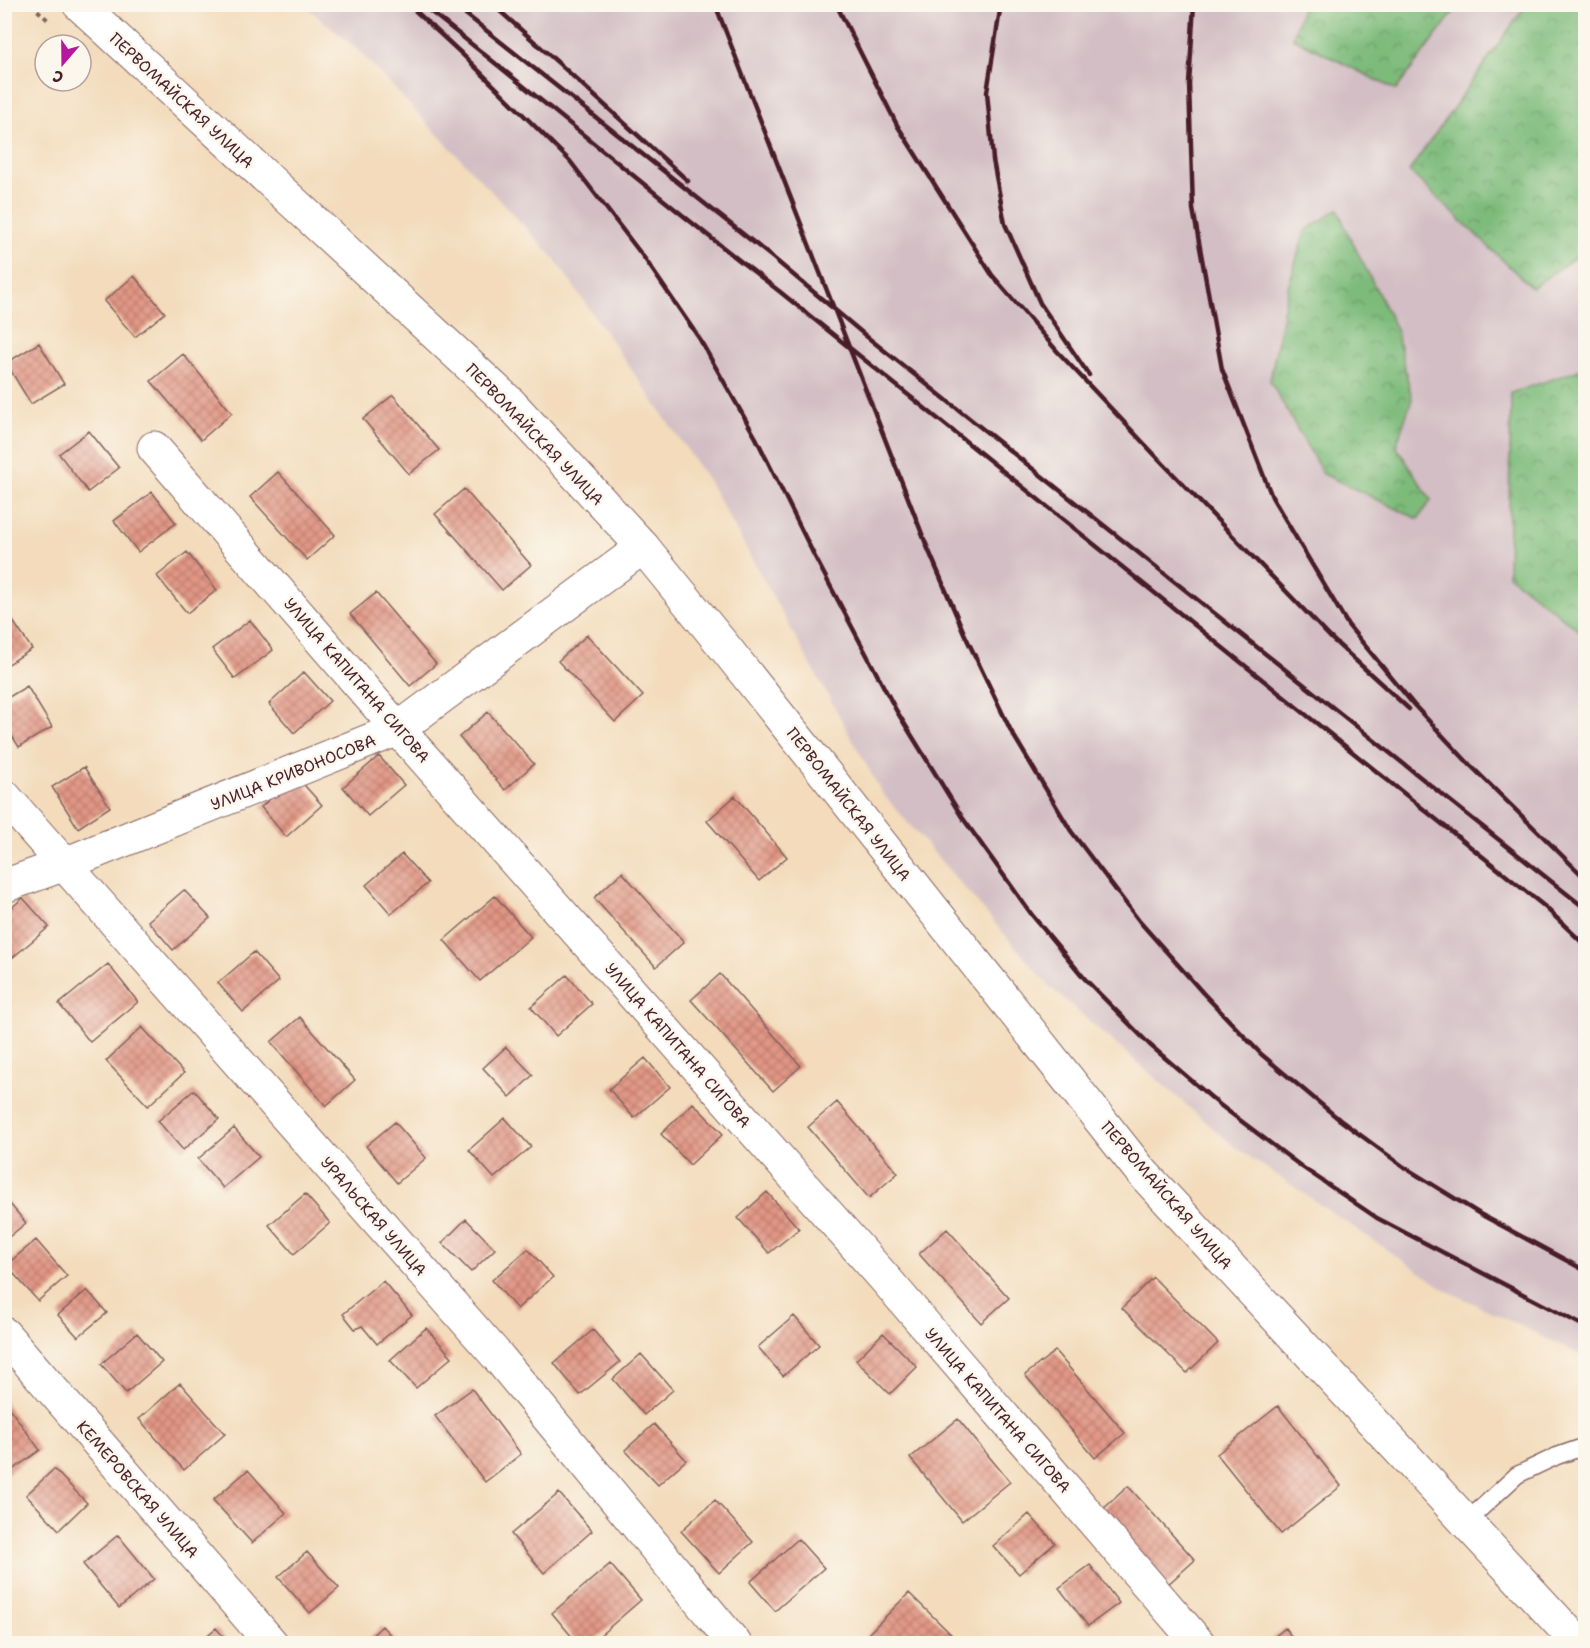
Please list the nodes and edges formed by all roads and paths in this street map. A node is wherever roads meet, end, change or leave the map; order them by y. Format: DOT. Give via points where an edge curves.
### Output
graph roads {
  1 [pos="79,4"];
  2 [pos="154,448"];
  3 [pos="643,547"];
  4 [pos="398,729"];
  5 [pos="4,796"];
  6 [pos="65,864"];
  7 [pos="4,886"];
  8 [pos="4,1334"];
  9 [pos="1586,1446"];
  10 [pos="1466,1522"];
  11 [pos="272,1644"];
  12 [pos="735,1644"];
  13 [pos="1199,1644"];
  14 [pos="1579,1644"];
  1 -- 3 [label="street, ПЕРВОМАЙСКАЯ УЛИЦА" via="509,402"];
  2 -- 4 [label="street, УЛИЦА КАПИТАНА СИГОВА"];
  3 -- 4 [label="street, УЛИЦА КРИВОНОСОВА"];
  3 -- 10 [label="street, ПЕРВОМАЙСКАЯ УЛИЦА" via="1140,1170"];
  4 -- 6 [label="street, УЛИЦА КРИВОНОСОВА"];
  4 -- 13 [label="street, УЛИЦА КАПИТАНА СИГОВА" via="879,1272"];
  5 -- 6 [label="street, УРАЛЬСКАЯ УЛИЦА"];
  6 -- 7 [label="street, УЛИЦА КРИВОНОСОВА"];
  6 -- 12 [label="street, УРАЛЬСКАЯ УЛИЦА" via="499,1358"];
  8 -- 11 [label="street, КЕМЕРОВСКАЯ УЛИЦА"];
  9 -- 10 [label="lane" via="1517,1475"];
  10 -- 14 [label="street, ПЕРВОМАЙСКАЯ УЛИЦА"];
}
